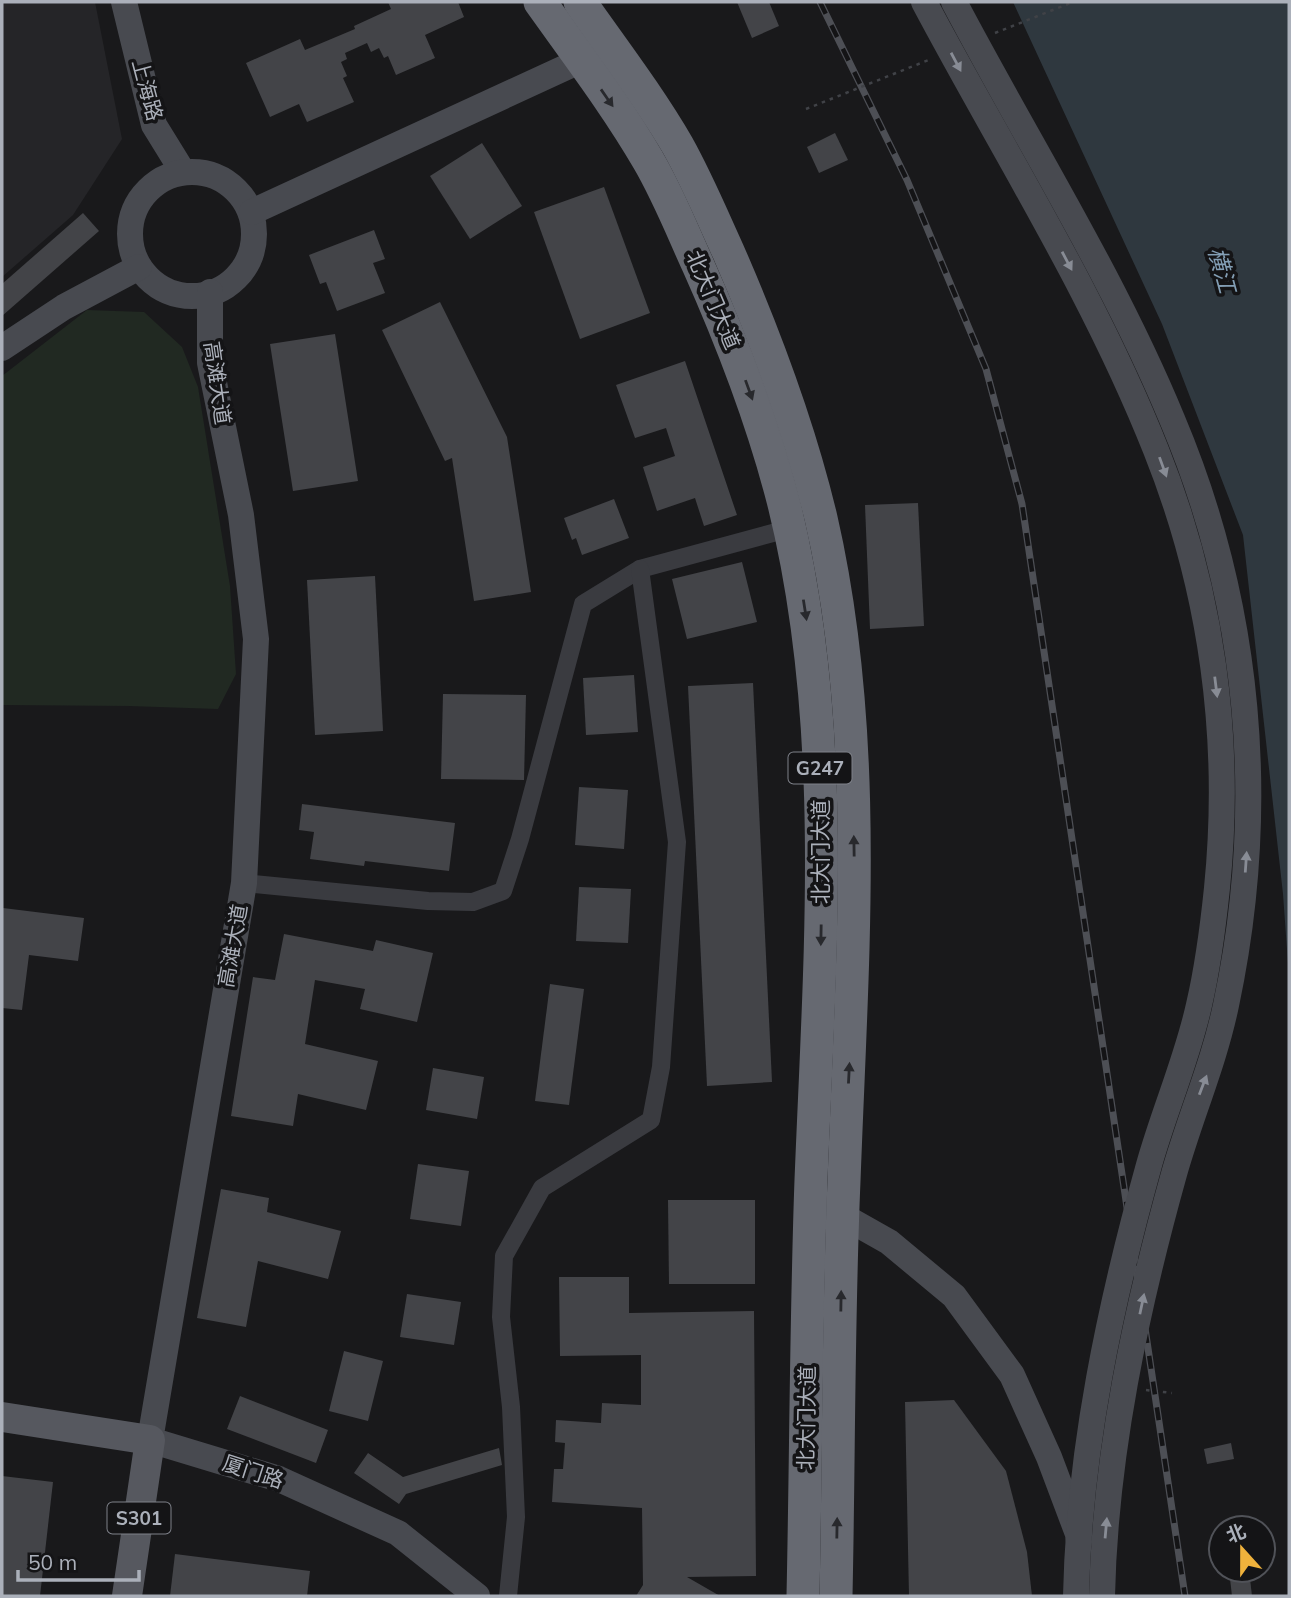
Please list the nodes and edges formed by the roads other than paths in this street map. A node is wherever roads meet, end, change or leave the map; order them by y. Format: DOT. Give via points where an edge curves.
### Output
graph roads {
  1 [pos="124,2"];
  2 [pos="540,2"];
  3 [pos="580,2"];
  4 [pos="924,2"];
  5 [pos="954,2"];
  6 [pos="611,47"];
  7 [pos="582,61"];
  8 [pos="183,173"];
  9 [pos="252,212"];
  10 [pos="139,267"];
  11 [pos="210,292"];
  12 [pos="2,348"];
  13 [pos="821,520"];
  14 [pos="789,528"];
  15 [pos="640,569"];
  16 [pos="244,883"];
  17 [pos="811,1197"];
  18 [pos="843,1215"];
  19 [pos="2,1417"];
  20 [pos="150,1440"];
  21 [pos="1078,1534"];
  22 [pos="127,1596"];
  23 [pos="477,1596"];
  24 [pos="508,1596"];
  25 [pos="803,1596"];
  26 [pos="836,1596"];
  27 [pos="1076,1596"];
  28 [pos="1086,1596"];
  29 [pos="1102,1596"];
  30 [pos="1114,1596"];
  1 -- 8 [label="main road, 上海路" via="154,125"];
  2 -- 7 [label="highway, 北大门大道 / G247"];
  3 -- 6 [label="highway, 北大门大道 / G247"];
  4 -- 27 [label="main road, one-way, bridge" via="1078,282 1140,410 1174,496 1196,571 1217,695 1222,819 1207,965 1188,1049 1139,1203 1111,1324 1082,1498"];
  29 -- 5 [label="main road, one-way, bridge" via="1115,1453 1142,1304 1176,1168 1218,1040 1233,969 1248,837 1246,719 1222,565 1174,423 1107,280"];
  6 -- 7 [label="main road"];
  6 -- 13 [label="highway, 北大门大道 / G247" via="677,145 734,265 785,393"];
  7 -- 9 [label="main road"];
  7 -- 14 [label="highway, 北大门大道 / G247, one-way" via="649,161 688,243 754,404"];
  8 -- 9 [label="main road" via="204,173 224,180"];
  8 -- 10 [label="main road" via="163,179 135,208 131,248"];
  9 -- 11 [label="main road" via="252,248 246,264 234,279"];
  10 -- 11 [label="main road" via="167,290 184,295"];
  10 -- 12 [label="main road" via="64,307"];
  11 -- 16 [label="main road, 高滩大道" via="210,363 241,515 256,639"];
  13 -- 14 [label="street"];
  18 -- 13 [label="highway, 北大门大道 / G247, one-way" via="855,920 853,771 844,651"];
  14 -- 15 [label="street"];
  14 -- 17 [label="highway, 北大门大道 / G247, one-way" via="811,655 821,773 821,945"];
  15 -- 16 [label="street" via="583,604 503,891 473,902 428,901"];
  15 -- 24 [label="street" via="677,842 661,1067 650,1120 542,1188 504,1256 502,1317 516,1517"];
  16 -- 20 [label="main road, 高滩大道"];
  17 -- 18 [label="main road"];
  17 -- 25 [label="highway, 北大门大道 / G247"];
  18 -- 21 [label="main road" via="889,1242 954,1296 1013,1375"];
  26 -- 18 [label="highway, 北大门大道 / G247, one-way"];
  19 -- 20 [label="main road, 厦门路"];
  20 -- 22 [label="main road, 高滩大道 / S301"];
  20 -- 23 [label="main road, 厦门路" via="279,1479 398,1533"];
  21 -- 28 [label="main road"];
  21 -- 30 [label="street"];
}
